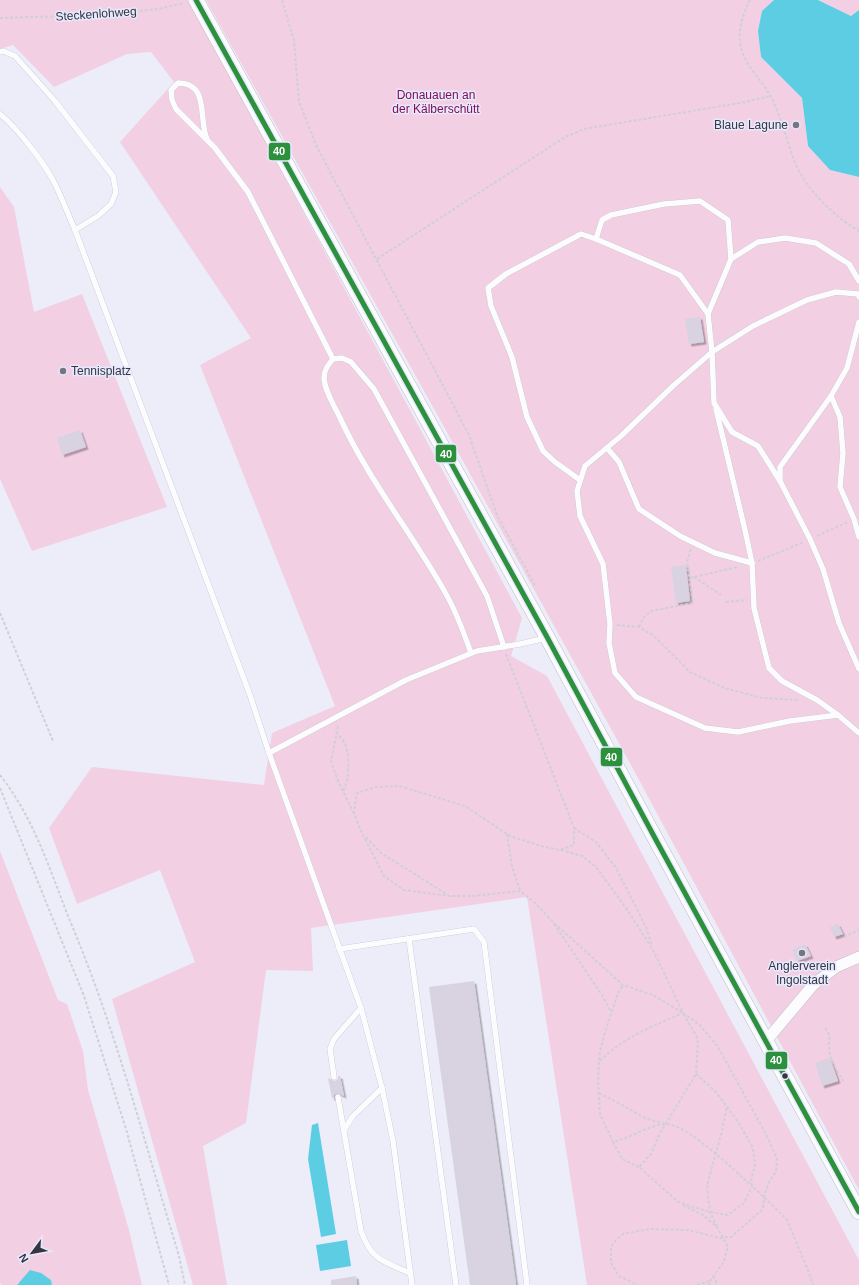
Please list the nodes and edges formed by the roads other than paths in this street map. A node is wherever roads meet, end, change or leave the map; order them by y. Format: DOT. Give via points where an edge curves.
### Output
graph roads {
  1 [pos="191,1"];
  2 [pos="0,52"];
  3 [pos="0,114"];
  4 [pos="206,139"];
  5 [pos="75,230"];
  6 [pos="596,239"];
  7 [pos="731,259"];
  8 [pos="859,281"];
  9 [pos="859,297"];
  10 [pos="708,314"];
  11 [pos="859,322"];
  12 [pos="712,352"];
  13 [pos="333,359"];
  14 [pos="831,396"];
  15 [pos="714,403"];
  16 [pos="607,448"];
  17 [pos="580,480"];
  18 [pos="780,481"];
  19 [pos="859,537"];
  20 [pos="752,563"];
  21 [pos="547,637"];
  22 [pos="504,647"];
  23 [pos="472,653"];
  24 [pos="859,669"];
  25 [pos="838,715"];
  26 [pos="859,733"];
  27 [pos="269,753"];
  28 [pos="409,939"];
  29 [pos="339,949"];
  30 [pos="859,957"];
  31 [pos="361,1008"];
  32 [pos="766,1041"];
  33 [pos="334,1077"];
  34 [pos="382,1088"];
  35 [pos="338,1097"];
  36 [pos="344,1130"];
  37 [pos="859,1212"];
  38 [pos="410,1273"];
  39 [pos="412,1285"];
  40 [pos="456,1285"];
  41 [pos="527,1285"];
  1 -- 21 [label="street"];
  2 -- 5 [label="lane" via="15,56 55,101 113,176 116,192 111,204 98,216"];
  3 -- 5 [label="lane" via="30,146 53,180"];
  4 -- 4 [label="lane" via="176,109 171,90 178,83 186,83 196,89 202,103 201,113"];
  4 -- 13 [label="lane" via="248,192"];
  5 -- 27 [label="lane"];
  6 -- 7 [label="lane" via="602,220 611,215 664,204 700,201 728,220"];
  6 -- 10 [label="lane" via="680,275"];
  6 -- 17 [label="lane" via="581,234 506,274 488,288 491,306 512,357 527,417 543,451"];
  7 -- 8 [label="lane" via="758,242 785,238 816,243 849,264"];
  7 -- 10 [label="lane"];
  9 -- 12 [label="lane" via="858,294 836,292 807,300 753,326"];
  10 -- 12 [label="lane"];
  11 -- 14 [label="lane" via="847,368"];
  12 -- 15 [label="lane"];
  12 -- 16 [label="lane"];
  13 -- 22 [label="lane" via="342,358 351,362 374,390 487,596"];
  13 -- 23 [label="lane" via="326,367 324,378 347,432 382,493 447,595"];
  14 -- 18 [label="lane" via="780,467"];
  14 -- 19 [label="lane" via="840,417 843,453 840,487"];
  15 -- 18 [label="lane" via="732,432 758,446"];
  15 -- 20 [label="lane"];
  16 -- 17 [label="lane" via="585,466"];
  16 -- 20 [label="lane" via="620,462 639,509 694,543 715,553"];
  17 -- 25 [label="lane" via="577,492 580,516 603,564 610,624 609,643 615,673 636,697 705,728 738,732 790,721"];
  18 -- 24 [label="lane" via="823,569 839,623"];
  20 -- 25 [label="lane" via="754,608 769,668 782,681"];
  21 -- 22 [label="lane"];
  21 -- 32 [label="street"];
  22 -- 23 [label="lane"];
  23 -- 27 [label="lane" via="406,680"];
  25 -- 26 [label="lane"];
  27 -- 29 [label="lane"];
  28 -- 29 [label="lane"];
  28 -- 40 [label="lane"];
  28 -- 41 [label="lane" via="474,929 484,942"];
  29 -- 31 [label="lane"];
  30 -- 32 [label="street" via="836,967 813,985"];
  31 -- 33 [label="lane" via="334,1039 330,1050"];
  31 -- 34 [label="lane"];
  32 -- 37 [label="street"];
  34 -- 36 [label="lane" via="353,1116"];
  34 -- 38 [label="lane" via="393,1141"];
  35 -- 36 [label="lane"];
  36 -- 38 [label="lane" via="361,1231 366,1245 378,1259"];
  38 -- 39 [label="lane"];
}
